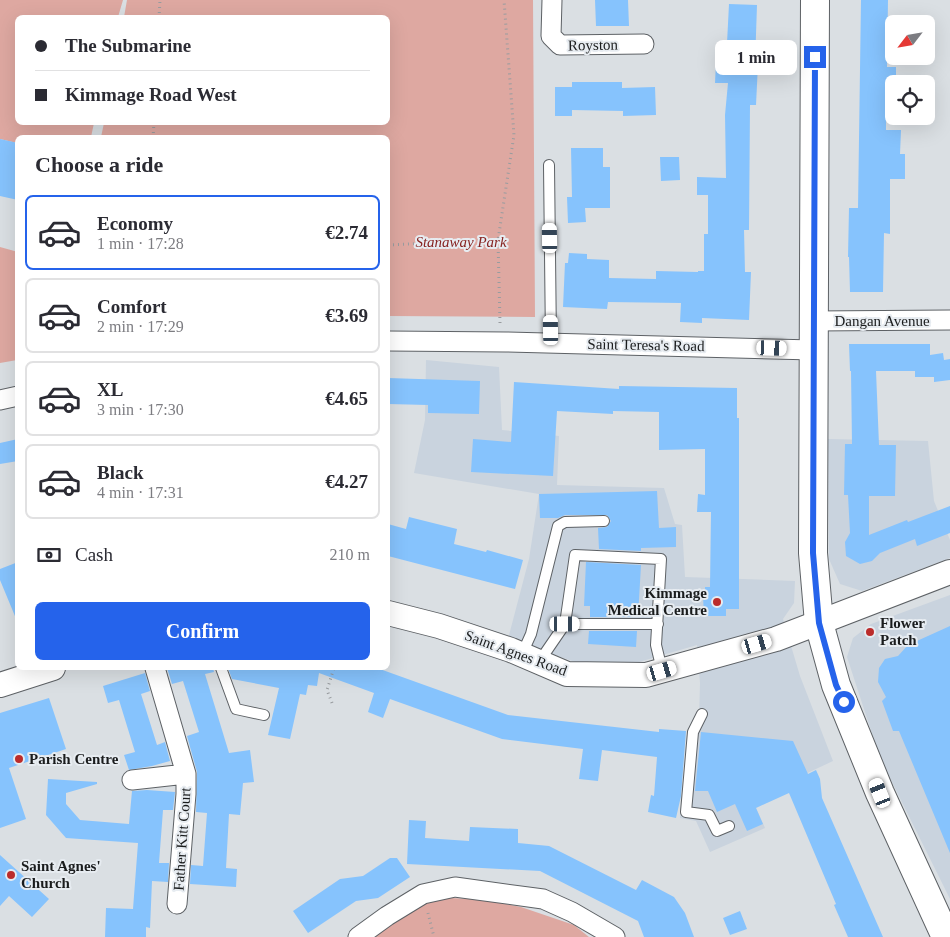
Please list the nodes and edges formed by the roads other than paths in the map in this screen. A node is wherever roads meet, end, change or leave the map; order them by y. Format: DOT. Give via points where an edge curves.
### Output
graph roads {
  1 [pos="552,0"];
  2 [pos="815,0"];
  3 [pos="644,44"];
  4 [pos="549,165"];
  5 [pos="950,320"];
  6 [pos="814,322"];
  7 [pos="390,341"];
  8 [pos="551,343"];
  9 [pos="814,350"];
  10 [pos="15,397"];
  11 [pos="0,400"];
  12 [pos="604,521"];
  13 [pos="950,572"];
  14 [pos="390,614"];
  15 [pos="819,623"];
  16 [pos="565,624"];
  17 [pos="658,624"];
  18 [pos="530,658"];
  19 [pos="47,670"];
  20 [pos="156,670"];
  21 [pos="222,670"];
  22 [pos="662,671"];
  23 [pos="0,685"];
  24 [pos="702,714"];
  25 [pos="264,715"];
  26 [pos="186,774"];
  27 [pos="132,780"];
  28 [pos="729,826"];
  29 [pos="177,904"];
  30 [pos="358,937"];
  31 [pos="615,937"];
  32 [pos="946,937"];
  1 -- 3 [label="street, Royston" via="552,36 560,45"];
  2 -- 6 [label="main road"];
  4 -- 8 [label="lane"];
  5 -- 6 [label="street, Dangan Avenue"];
  6 -- 9 [label="main road"];
  7 -- 8 [label="street, Saint Teresa's Road"];
  8 -- 9 [label="street, Saint Teresa's Road"];
  9 -- 15 [label="main road" via="813,553"];
  10 -- 11 [label="street"];
  12 -- 18 [label="lane" via="565,522 558,526 531,634"];
  13 -- 15 [label="street, Saint Agnes Road"];
  14 -- 18 [label="street, Saint Agnes Road" via="439,626"];
  15 -- 22 [label="street, Saint Agnes Road" via="776,639"];
  15 -- 32 [label="main road" via="836,685 880,793"];
  16 -- 17 [label="lane"];
  16 -- 17 [label="lane" via="575,555 661,558"];
  16 -- 18 [label="lane"];
  17 -- 22 [label="lane" via="656,645"];
  18 -- 22 [label="street, Saint Agnes Road" via="567,674 646,675"];
  19 -- 23 [label="street"];
  20 -- 26 [label="street, Father Kitt Court"];
  21 -- 25 [label="lane" via="236,709"];
  24 -- 28 [label="lane" via="693,732 686,812 709,815 718,831"];
  26 -- 27 [label="street, Father Kitt Court"];
  26 -- 29 [label="street, Father Kitt Court"];
  30 -- 31 [label="street" via="423,894 455,887 543,899"];
}
